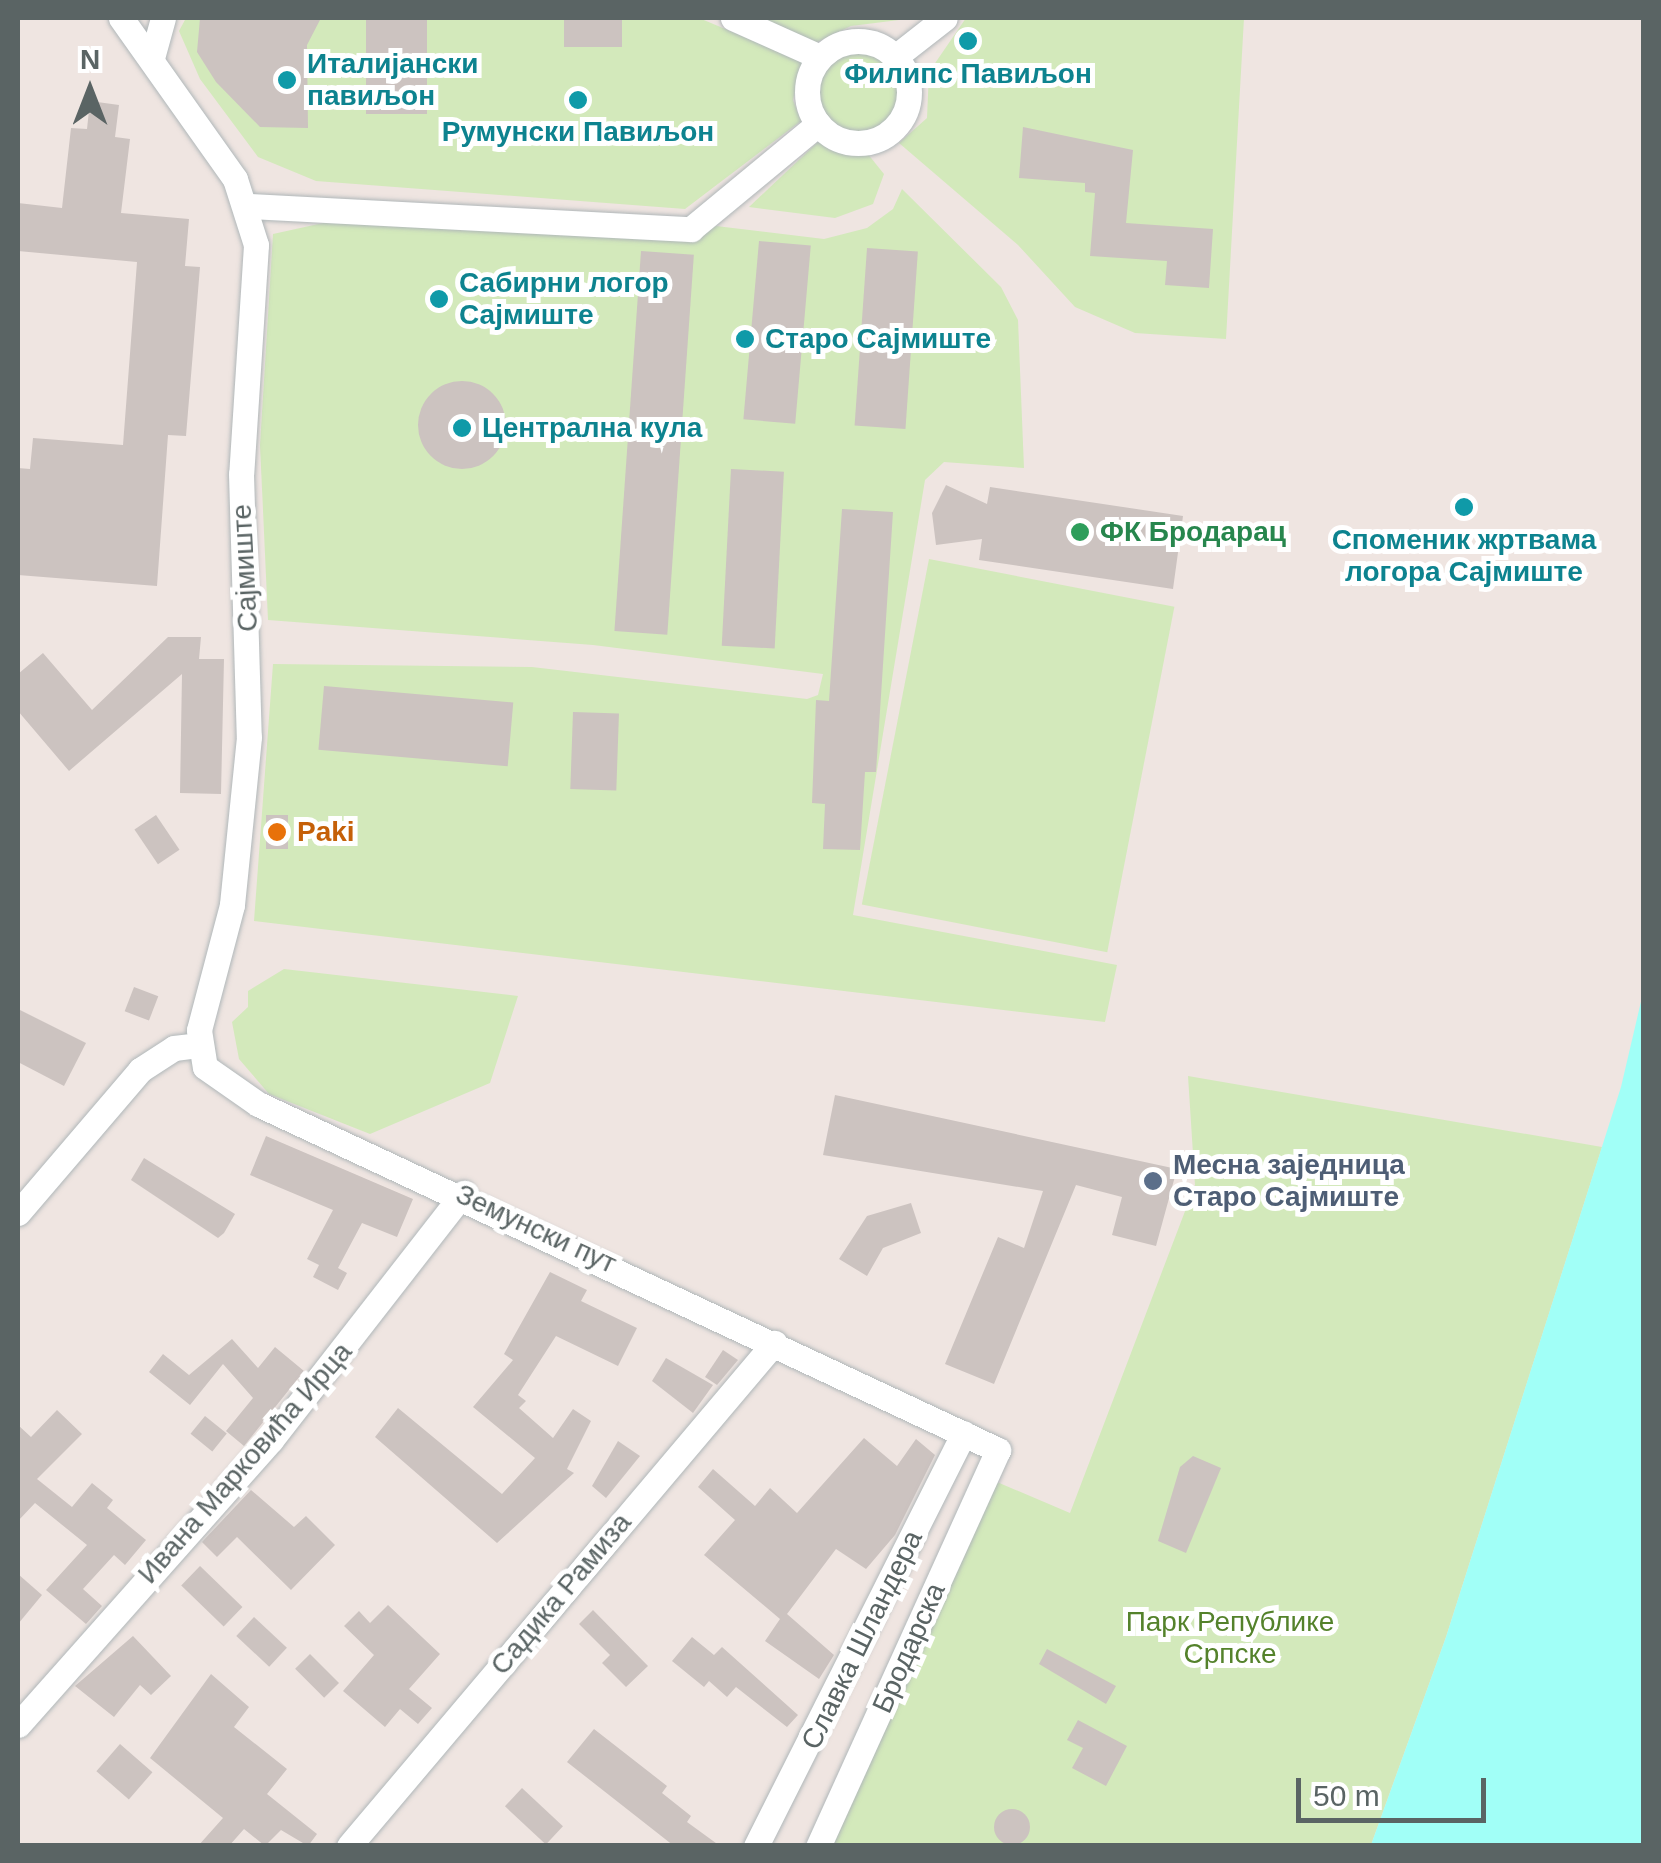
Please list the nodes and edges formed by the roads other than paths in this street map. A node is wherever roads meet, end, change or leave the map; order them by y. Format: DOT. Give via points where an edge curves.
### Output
graph roads {
  1 [pos="121,18"];
  2 [pos="163,18"];
  3 [pos="733,18"];
  4 [pos="945,18"];
  5 [pos="820,57"];
  6 [pos="895,57"];
  7 [pos="152,58"];
  8 [pos="818,124"];
  9 [pos="248,206"];
  10 [pos="198,1045"];
  11 [pos="463,1194"];
  12 [pos="18,1213"];
  13 [pos="774,1343"];
  14 [pos="964,1432"];
  15 [pos="998,1450"];
  16 [pos="18,1725"];
  17 [pos="350,1846"];
  18 [pos="756,1846"];
  19 [pos="818,1846"];
  1 -- 7 [label="street, Сајмиште"];
  2 -- 7 [label="street"];
  3 -- 5 [label="street"];
  4 -- 6 [label="street"];
  5 -- 6 [label="street" via="858,41"];
  5 -- 8 [label="street" via="807,97"];
  6 -- 8 [label="street" via="909,94 892,130 856,143"];
  7 -- 9 [label="street, Сајмиште"];
  8 -- 9 [label="street" via="692,228"];
  9 -- 10 [label="street, Сајмиште" via="256,257 241,474 251,680 227,930"];
  10 -- 11 [label="street, Земунски пут" via="205,1066 227,1087"];
  10 -- 12 [label="street" via="174,1048 140,1070"];
  11 -- 13 [label="street, Земунски пут"];
  11 -- 16 [label="street, Ивана Марковића Ирца" via="271,1440"];
  13 -- 14 [label="street, Земунски пут"];
  13 -- 17 [label="street, Садика Рамиза"];
  14 -- 15 [label="street, Земунски пут"];
  14 -- 18 [label="street, Славка Шландера"];
  15 -- 19 [label="street, Бродарска"];
}
